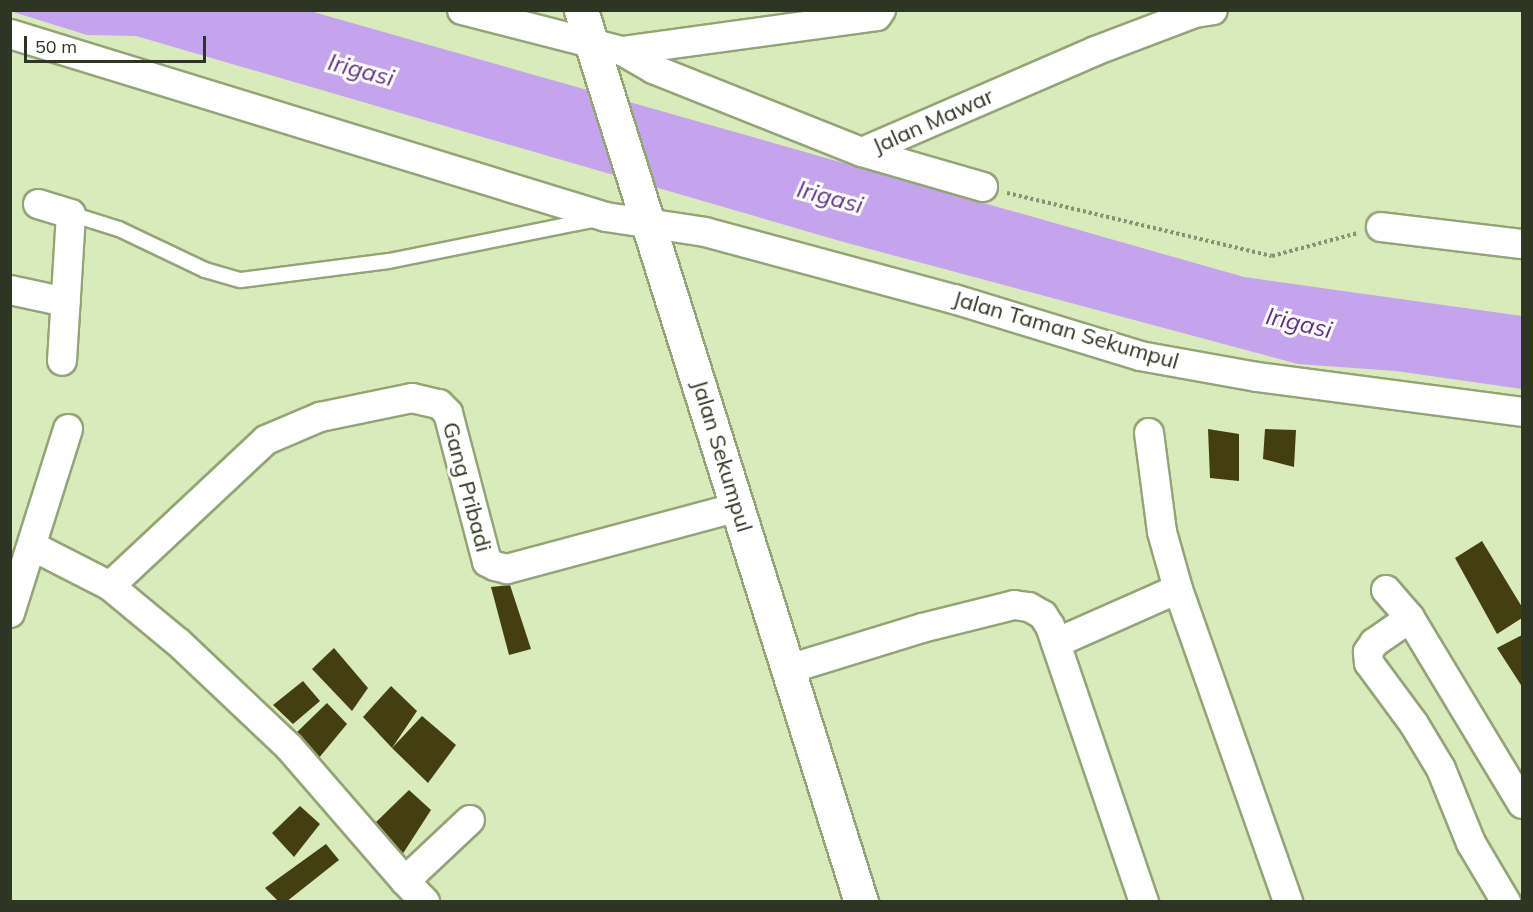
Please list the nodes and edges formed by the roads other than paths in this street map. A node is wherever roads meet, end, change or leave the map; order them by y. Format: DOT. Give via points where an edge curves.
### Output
graph roads {
  1 [pos="462,10"];
  2 [pos="581,10"];
  3 [pos="880,10"];
  4 [pos="1213,10"];
  5 [pos="10,33"];
  6 [pos="607,48"];
  7 [pos="862,152"];
  8 [pos="983,188"];
  9 [pos="38,204"];
  10 [pos="71,214"];
  11 [pos="606,217"];
  12 [pos="651,226"];
  13 [pos="1381,227"];
  14 [pos="1522,244"];
  15 [pos="10,290"];
  16 [pos="66,302"];
  17 [pos="62,361"];
  18 [pos="1522,412"];
  19 [pos="68,429"];
  20 [pos="1149,434"];
  21 [pos="738,507"];
  22 [pos="32,546"];
  23 [pos="110,586"];
  24 [pos="1178,589"];
  25 [pos="1386,590"];
  26 [pos="10,613"];
  27 [pos="1410,618"];
  28 [pos="1056,644"];
  29 [pos="789,669"];
  30 [pos="1522,804"];
  31 [pos="470,820"];
  32 [pos="405,881"];
  33 [pos="1282,900"];
  34 [pos="425,902"];
  35 [pos="861,902"];
  36 [pos="1144,902"];
  37 [pos="1506,902"];
  1 -- 6 [label="street"];
  2 -- 6 [label="main road, Jalan Sekumpul"];
  3 -- 6 [label="street" via="877,16"];
  4 -- 7 [label="street, Jalan Mawar" via="1095,51"];
  5 -- 11 [label="street, Jalan Taman Sekumpul"];
  6 -- 7 [label="street, Jalan Mawar"];
  6 -- 12 [label="main road, Jalan Sekumpul" via="606,82"];
  7 -- 8 [label="street"];
  9 -- 10 [label="street"];
  10 -- 11 [label="lane" via="119,230 205,270 241,280 389,261"];
  10 -- 16 [label="street"];
  11 -- 12 [label="street, Jalan Taman Sekumpul"];
  12 -- 18 [label="street, Jalan Taman Sekumpul" via="717,235 954,299 1140,356 1257,377"];
  12 -- 21 [label="main road, Jalan Sekumpul"];
  13 -- 14 [label="street"];
  15 -- 16 [label="street"];
  16 -- 17 [label="street"];
  19 -- 22 [label="street"];
  20 -- 24 [label="street" via="1162,532"];
  21 -- 23 [label="street, Gang Pribadi" via="507,569 495,566 487,562 448,413 439,404 412,398 320,417 266,440"];
  21 -- 29 [label="main road, Jalan Sekumpul"];
  22 -- 23 [label="street"];
  22 -- 26 [label="street"];
  23 -- 32 [label="street" via="179,643 289,747"];
  24 -- 28 [label="street"];
  24 -- 33 [label="street"];
  25 -- 27 [label="street"];
  27 -- 30 [label="street"];
  27 -- 37 [label="street" via="1374,643 1368,652 1369,663 1441,769 1471,843"];
  28 -- 29 [label="street" via="1043,615 1014,605 922,628"];
  28 -- 36 [label="street"];
  29 -- 35 [label="main road, Jalan Sekumpul"];
  31 -- 32 [label="street"];
  32 -- 34 [label="street"];
}
